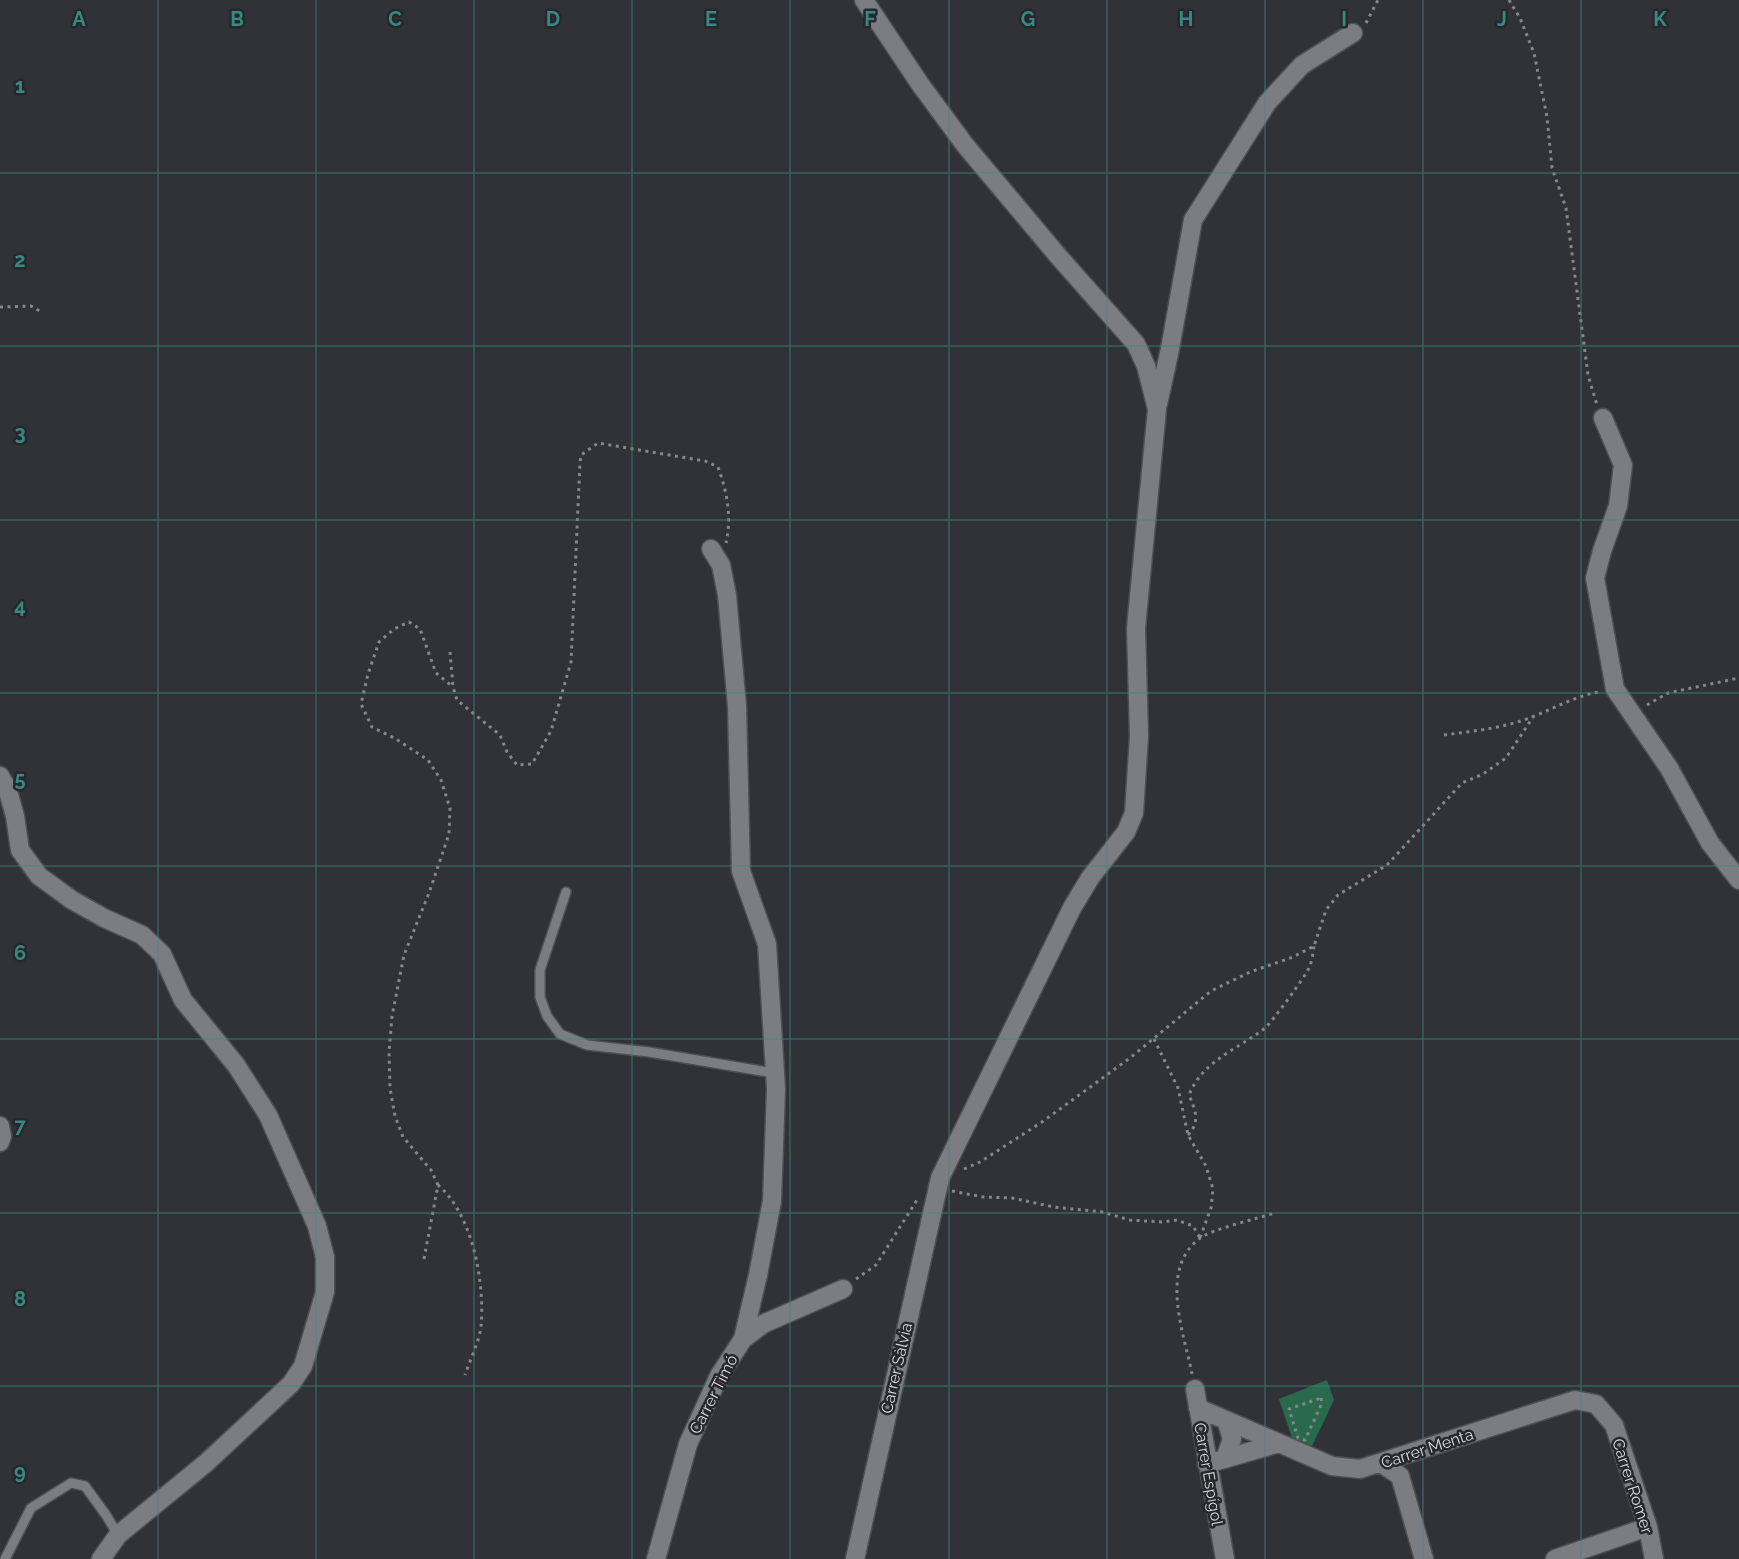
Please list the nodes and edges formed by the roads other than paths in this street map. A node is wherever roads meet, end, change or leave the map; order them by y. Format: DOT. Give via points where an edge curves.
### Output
graph roads {
  1 [pos="864,0"];
  2 [pos="1353,33"];
  3 [pos="1157,409"];
  4 [pos="1603,418"];
  5 [pos="711,549"];
  6 [pos="0,776"];
  7 [pos="1739,880"];
  8 [pos="566,892"];
  9 [pos="774,1073"];
  10 [pos="0,1126"];
  11 [pos="0,1142"];
  12 [pos="843,1289"];
  13 [pos="743,1339"];
  14 [pos="1195,1389"];
  15 [pos="1575,1400"];
  16 [pos="1198,1408"];
  17 [pos="1226,1420"];
  18 [pos="1279,1443"];
  19 [pos="1418,1450"];
  20 [pos="1225,1460"];
  21 [pos="1381,1463"];
  22 [pos="1206,1464"];
  23 [pos="1400,1476"];
  24 [pos="1648,1527"];
  25 [pos="118,1535"];
  26 [pos="5,1559"];
  27 [pos="101,1559"];
  28 [pos="656,1559"];
  29 [pos="855,1559"];
  30 [pos="1225,1559"];
  31 [pos="1424,1559"];
  32 [pos="1555,1559"];
  33 [pos="1654,1559"];
  1 -- 3 [label="street" via="965,145 1136,344"];
  2 -- 3 [label="street" via="1302,65 1268,103 1193,220"];
  3 -- 29 [label="street, Carrer Sàlvia" via="1136,628 1139,736 1134,813 1126,831 1072,908 939,1181"];
  4 -- 7 [label="street" via="1623,465 1618,506 1595,578 1615,689 1669,768 1710,843"];
  5 -- 9 [label="street" via="721,565 727,595 737,706 741,871 767,944"];
  6 -- 25 [label="street" via="15,816 20,850 39,876 80,904 142,935 162,954 183,1000 236,1065 268,1114 317,1226 326,1257 325,1292 303,1366 291,1384 206,1463"];
  8 -- 9 [label="lane" via="540,970 540,997 560,1035 587,1045"];
  9 -- 13 [label="street" via="771,1201"];
  10 -- 11 [label="street"];
  12 -- 13 [label="street, Carrer Timó" via="763,1324"];
  13 -- 28 [label="street, Carrer Timó" via="720,1376 688,1444"];
  14 -- 16 [label="street, Carrer Espígol"];
  15 -- 19 [label="street, Carrer Menta"];
  15 -- 24 [label="street, Carrer Romer" via="1596,1404 1614,1425"];
  16 -- 17 [label="street, Carrer Menta"];
  16 -- 22 [label="street, Carrer Espígol"];
  17 -- 18 [label="street, Carrer Menta"];
  17 -- 20 [label="street" via="1232,1439"];
  18 -- 20 [label="street"];
  18 -- 21 [label="street, Carrer Menta" via="1332,1466 1360,1469"];
  19 -- 21 [label="street, Carrer Menta"];
  19 -- 23 [label="street"];
  20 -- 22 [label="street"];
  21 -- 23 [label="street"];
  22 -- 30 [label="street, Carrer Espígol"];
  23 -- 31 [label="street"];
  24 -- 32 [label="street"];
  24 -- 33 [label="street, Carrer Romer"];
  25 -- 26 [label="lane" via="85,1486 71,1483 31,1509"];
  25 -- 27 [label="street"];
}
